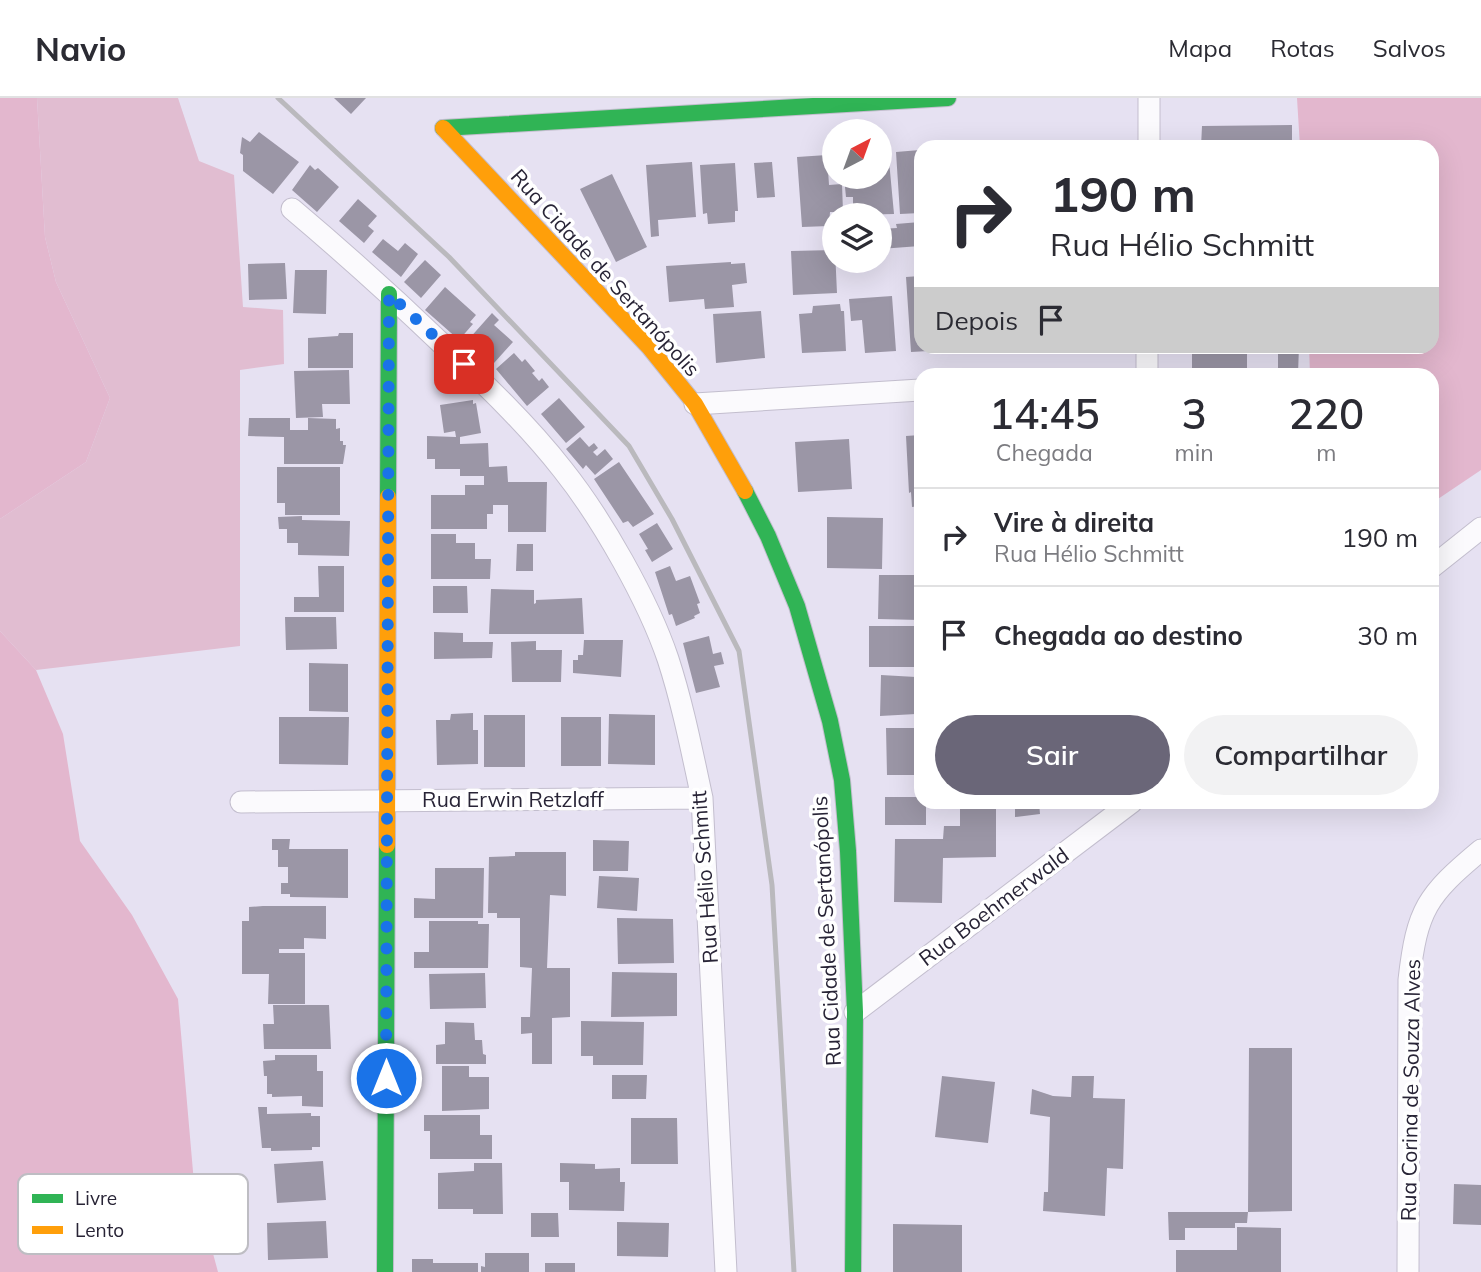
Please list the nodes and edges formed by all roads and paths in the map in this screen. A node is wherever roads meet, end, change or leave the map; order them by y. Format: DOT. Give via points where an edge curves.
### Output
graph roads {
  1 [pos="948,98"];
  2 [pos="1149,98"];
  3 [pos="742,104"];
  4 [pos="1149,140"];
  5 [pos="292,209"];
  6 [pos="389,294"];
  7 [pos="914,390"];
  8 [pos="695,404"];
  9 [pos="1481,528"];
  10 [pos="1439,561"];
  11 [pos="702,799"];
  12 [pos="387,800"];
  13 [pos="241,802"];
  14 [pos="1123,809"];
  15 [pos="1481,850"];
  16 [pos="855,1012"];
  17 [pos="385,1272"];
  18 [pos="726,1272"];
  19 [pos="853,1272"];
  20 [pos="1408,1272"];
  1 -- 3 [label="street"];
  2 -- 4 [label="street"];
  3 -- 8 [label="street, Rua Cidade de Sertanópolis" via="443,128 649,347"];
  5 -- 6 [label="street, Rua Hélio Schmitt"];
  6 -- 11 [label="street, Rua Hélio Schmitt" via="523,424 564,471 605,533 640,593 667,658"];
  6 -- 12 [label="street"];
  7 -- 8 [label="street"];
  8 -- 16 [label="street, Rua Cidade de Sertanópolis" via="768,536 797,606 830,720 842,780"];
  9 -- 10 [label="street"];
  11 -- 12 [label="street, Rua Erwin Retzlaff"];
  11 -- 18 [label="street, Rua Hélio Schmitt"];
  12 -- 13 [label="street, Rua Erwin Retzlaff"];
  12 -- 17 [label="street"];
  14 -- 16 [label="street, Rua Boehmerwald"];
  15 -- 20 [label="street, Rua Corina de Souza Alves" via="1445,880 1426,905 1414,938 1409,980"];
  16 -- 19 [label="street, Rua Cidade de Sertanópolis"];
}
